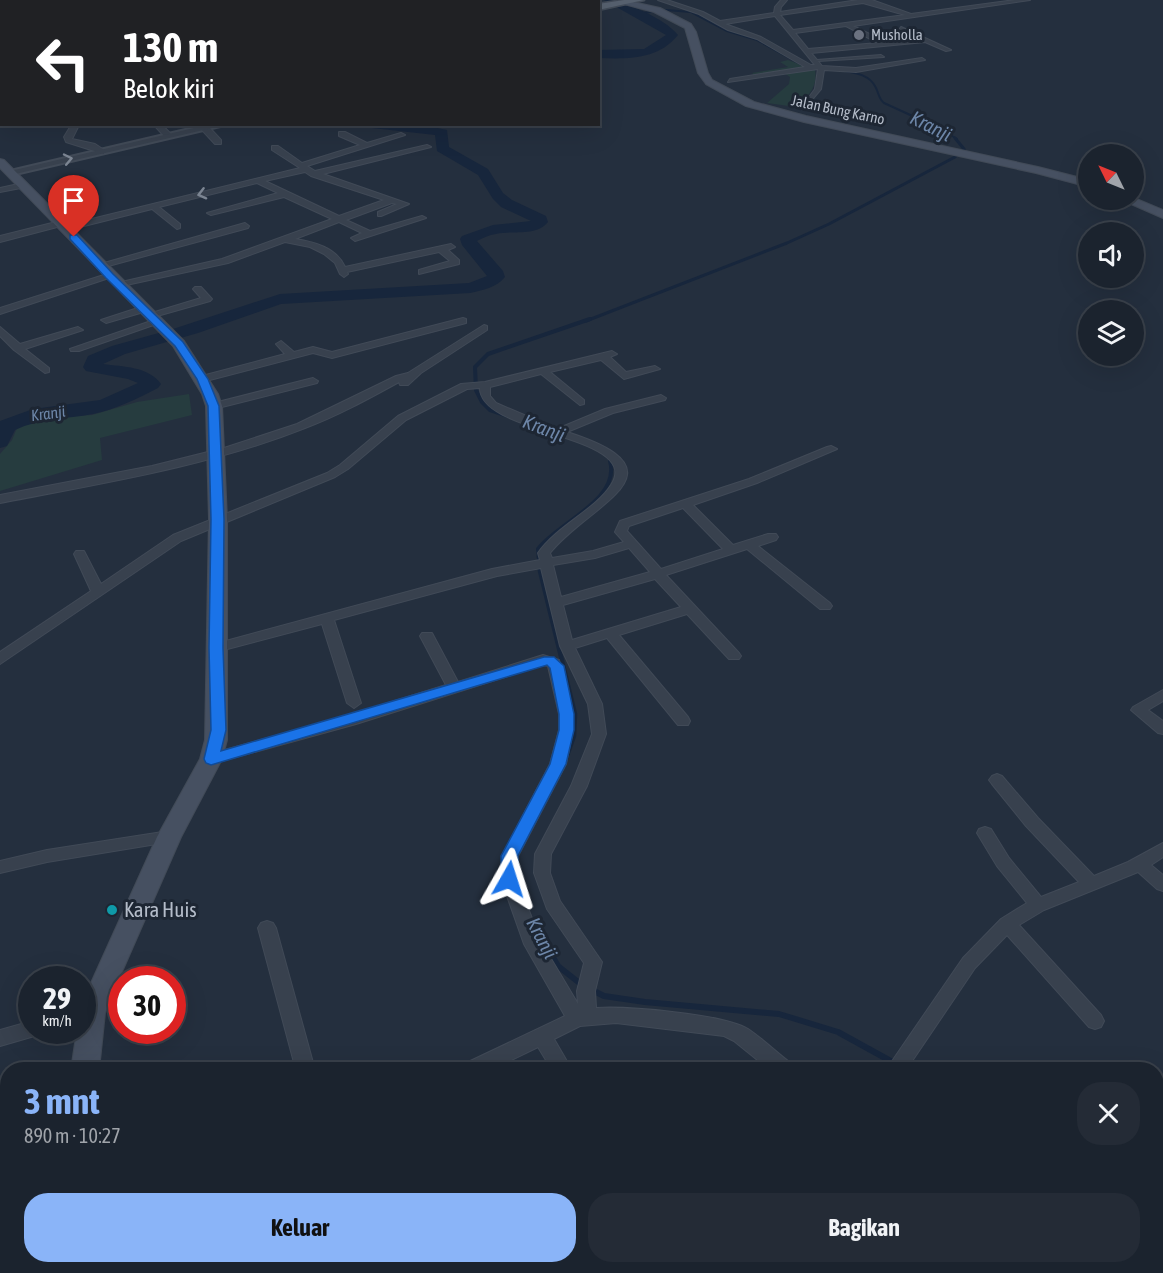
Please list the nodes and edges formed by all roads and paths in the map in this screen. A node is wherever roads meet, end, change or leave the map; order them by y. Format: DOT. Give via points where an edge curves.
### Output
graph roads {
  1 [pos="640,0"];
  2 [pos="649,0"];
  3 [pos="661,0"];
  4 [pos="784,0"];
  5 [pos="866,0"];
  6 [pos="959,0"];
  7 [pos="1027,0"];
  8 [pos="625,2"];
  9 [pos="601,6"];
  10 [pos="980,6"];
  11 [pos="659,11"];
  12 [pos="777,15"];
  13 [pos="913,16"];
  14 [pos="719,23"];
  15 [pos="849,26"];
  16 [pos="901,28"];
  17 [pos="793,32"];
  18 [pos="925,40"];
  19 [pos="886,45"];
  20 [pos="896,50"];
  21 [pos="948,50"];
  22 [pos="808,51"];
  23 [pos="905,55"];
  24 [pos="882,57"];
  25 [pos="811,66"];
  26 [pos="821,70"];
  27 [pos="730,81"];
  28 [pos="810,100"];
  29 [pos="74,126"];
  30 [pos="158,126"];
  31 [pos="216,126"];
  32 [pos="206,128"];
  33 [pos="342,134"];
  34 [pos="401,135"];
  35 [pos="169,136"];
  36 [pos="218,142"];
  37 [pos="364,145"];
  38 [pos="427,147"];
  39 [pos="275,148"];
  40 [pos="101,152"];
  41 [pos="0,162"];
  42 [pos="306,169"];
  43 [pos="11,172"];
  44 [pos="258,180"];
  45 [pos="1078,181"];
  46 [pos="23,186"];
  47 [pos="0,190"];
  48 [pos="285,194"];
  49 [pos="392,200"];
  50 [pos="153,206"];
  51 [pos="1144,206"];
  52 [pos="211,213"];
  53 [pos="1163,214"];
  54 [pos="337,218"];
  55 [pos="422,218"];
  56 [pos="350,225"];
  57 [pos="62,226"];
  58 [pos="177,226"];
  59 [pos="244,226"];
  60 [pos="370,234"];
  61 [pos="355,238"];
  62 [pos="0,239"];
  63 [pos="281,239"];
  64 [pos="101,265"];
  65 [pos="422,272"];
  66 [pos="110,276"];
  67 [pos="120,285"];
  68 [pos="198,290"];
  69 [pos="0,311"];
  70 [pos="152,317"];
  71 [pos="106,320"];
  72 [pos="463,321"];
  73 [pos="484,328"];
  74 [pos="0,330"];
  75 [pos="78,330"];
  76 [pos="281,344"];
  77 [pos="10,345"];
  78 [pos="75,349"];
  79 [pos="292,355"];
  80 [pos="655,369"];
  81 [pos="45,370"];
  82 [pos="543,371"];
  83 [pos="202,379"];
  84 [pos="313,381"];
  85 [pos="480,385"];
  86 [pos="661,398"];
  87 [pos="580,402"];
  88 [pos="214,406"];
  89 [pos="558,432"];
  90 [pos="831,449"];
  91 [pos="215,455"];
  92 [pos="0,499"];
  93 [pos="687,505"];
  94 [pos="218,519"];
  95 [pos="772,537"];
  96 [pos="632,543"];
  97 [pos="750,545"];
  98 [pos="731,550"];
  99 [pos="80,554"];
  100 [pos="542,564"];
  101 [pos="658,574"];
  102 [pos="98,591"];
  103 [pos="555,603"];
  104 [pos="825,606"];
  105 [pos="691,608"];
  106 [pos="327,619"];
  107 [pos="610,633"];
  108 [pos="427,636"];
  109 [pos="567,646"];
  110 [pos="216,648"];
  111 [pos="735,656"];
  112 [pos="0,659"];
  113 [pos="454,688"];
  114 [pos="1163,695"];
  115 [pos="354,703"];
  116 [pos="683,721"];
  117 [pos="1163,729"];
  118 [pos="211,759"];
  119 [pos="997,780"];
  120 [pos="985,834"];
  121 [pos="169,837"];
  122 [pos="1163,849"];
  123 [pos="1139,864"];
  124 [pos="0,867"];
  125 [pos="1163,884"];
  126 [pos="1092,885"];
  127 [pos="1038,905"];
  128 [pos="1008,924"];
  129 [pos="267,928"];
  130 [pos="96,995"];
  131 [pos="583,1018"];
  132 [pos="1095,1021"];
  133 [pos="18,1033"];
  134 [pos="542,1037"];
  135 [pos="0,1038"];
  136 [pos="86,1044"];
  137 [pos="85,1062"];
  138 [pos="304,1062"];
  139 [pos="488,1062"];
  140 [pos="559,1062"];
  141 [pos="775,1062"];
  142 [pos="900,1062"];
  1 -- 8 [label="main road"];
  2 -- 11 [label="main road"];
  3 -- 14 [label="street"];
  4 -- 12 [label="street"];
  5 -- 12 [label="street"];
  5 -- 13 [label="street"];
  6 -- 10 [label="street"];
  7 -- 10 [label="street"];
  8 -- 9 [label="main road"];
  8 -- 11 [label="main road"];
  10 -- 13 [label="street"];
  11 -- 45 [label="main road, Jalan Bung Karno" via="688,26 709,82 768,110"];
  12 -- 14 [label="street"];
  12 -- 17 [label="street"];
  13 -- 15 [label="street"];
  14 -- 25 [label="street" via="759,38"];
  15 -- 17 [label="street"];
  15 -- 19 [label="street"];
  16 -- 18 [label="street"];
  17 -- 22 [label="street"];
  18 -- 19 [label="street"];
  18 -- 21 [label="street"];
  19 -- 20 [label="street"];
  19 -- 22 [label="street"];
  22 -- 25 [label="street"];
  23 -- 26 [label="street" via="919,60 860,70"];
  24 -- 25 [label="street"];
  25 -- 26 [label="street"];
  25 -- 27 [label="street"];
  26 -- 28 [label="street" via="818,89"];
  29 -- 40 [label="street" via="69,140"];
  30 -- 35 [label="street"];
  31 -- 32 [label="street"];
  32 -- 35 [label="street"];
  32 -- 36 [label="street"];
  33 -- 37 [label="street"];
  34 -- 37 [label="street"];
  35 -- 40 [label="street"];
  37 -- 42 [label="street"];
  38 -- 42 [label="street"];
  39 -- 42 [label="street"];
  43 -- 40 [label="street, one-way"];
  41 -- 43 [label="main road"];
  42 -- 44 [label="street"];
  42 -- 49 [label="street"];
  43 -- 46 [label="main road"];
  44 -- 48 [label="street"];
  44 -- 50 [label="street, one-way"];
  46 -- 47 [label="street"];
  46 -- 57 [label="main road"];
  48 -- 52 [label="street"];
  48 -- 54 [label="street"];
  49 -- 54 [label="street"];
  49 -- 56 [label="street" via="405,204"];
  50 -- 57 [label="street"];
  50 -- 58 [label="street"];
  51 -- 53 [label="main road"];
  54 -- 56 [label="street"];
  54 -- 63 [label="street"];
  55 -- 60 [label="street"];
  56 -- 60 [label="street"];
  57 -- 62 [label="street"];
  57 -- 64 [label="main road"];
  59 -- 64 [label="street"];
  60 -- 61 [label="street"];
  63 -- 65 [label="street" via="330,254 339,261 343,272 446,248 456,262"];
  63 -- 67 [label="street" via="225,261"];
  64 -- 66 [label="main road"];
  66 -- 67 [label="main road"];
  66 -- 69 [label="street"];
  67 -- 70 [label="main road"];
  68 -- 70 [label="street" via="207,299"];
  70 -- 71 [label="street"];
  70 -- 78 [label="street"];
  70 -- 83 [label="main road" via="179,344"];
  72 -- 79 [label="street" via="332,355 316,349"];
  73 -- 91 [label="street" via="405,382 343,413 280,437"];
  74 -- 77 [label="street"];
  75 -- 77 [label="street"];
  76 -- 79 [label="street"];
  77 -- 81 [label="street"];
  79 -- 83 [label="street"];
  80 -- 82 [label="street" via="624,376 607,355"];
  82 -- 85 [label="street"];
  82 -- 87 [label="street"];
  83 -- 88 [label="main road"];
  84 -- 88 [label="street"];
  85 -- 89 [label="street" via="492,405"];
  85 -- 94 [label="street" via="465,386 395,422 338,471"];
  86 -- 89 [label="street" via="609,411"];
  88 -- 91 [label="main road"];
  89 -- 100 [label="street" via="602,447 619,463 622,478 611,495 549,545"];
  90 -- 93 [label="street"];
  91 -- 92 [label="street"];
  91 -- 94 [label="main road"];
  93 -- 96 [label="street" via="624,524 621,532"];
  93 -- 98 [label="street"];
  94 -- 102 [label="street" via="177,538"];
  94 -- 110 [label="main road"];
  95 -- 97 [label="street"];
  96 -- 100 [label="street"];
  96 -- 101 [label="street"];
  97 -- 98 [label="street"];
  97 -- 104 [label="street"];
  98 -- 101 [label="street"];
  99 -- 102 [label="street"];
  100 -- 103 [label="street"];
  100 -- 106 [label="street" via="496,572"];
  101 -- 103 [label="street"];
  101 -- 105 [label="street"];
  102 -- 112 [label="street"];
  103 -- 109 [label="street"];
  105 -- 107 [label="street"];
  105 -- 111 [label="street"];
  106 -- 110 [label="street"];
  106 -- 115 [label="street"];
  107 -- 109 [label="street"];
  107 -- 116 [label="street"];
  108 -- 113 [label="street"];
  109 -- 131 [label="street" via="595,704 599,734 579,786 543,854 542,873 553,904 593,962"];
  110 -- 118 [label="main road" via="218,730"];
  113 -- 118 [label="street"];
  113 -- 131 [label="street" via="543,660 557,666 566,730 558,764 510,856 509,879 533,944"];
  114 -- 117 [label="street" via="1138,710"];
  118 -- 121 [label="main road"];
  119 -- 126 [label="street"];
  120 -- 127 [label="street"];
  121 -- 124 [label="street"];
  121 -- 130 [label="main road"];
  122 -- 123 [label="street"];
  123 -- 125 [label="street"];
  123 -- 126 [label="street"];
  126 -- 127 [label="street"];
  127 -- 128 [label="street"];
  128 -- 132 [label="street"];
  128 -- 142 [label="street" via="969,963"];
  129 -- 138 [label="street"];
  131 -- 134 [label="street"];
  131 -- 141 [label="street" via="616,1015 726,1028"];
  133 -- 135 [label="street"];
  134 -- 139 [label="street"];
  134 -- 140 [label="street"];
  136 -- 137 [label="main road"];
}
